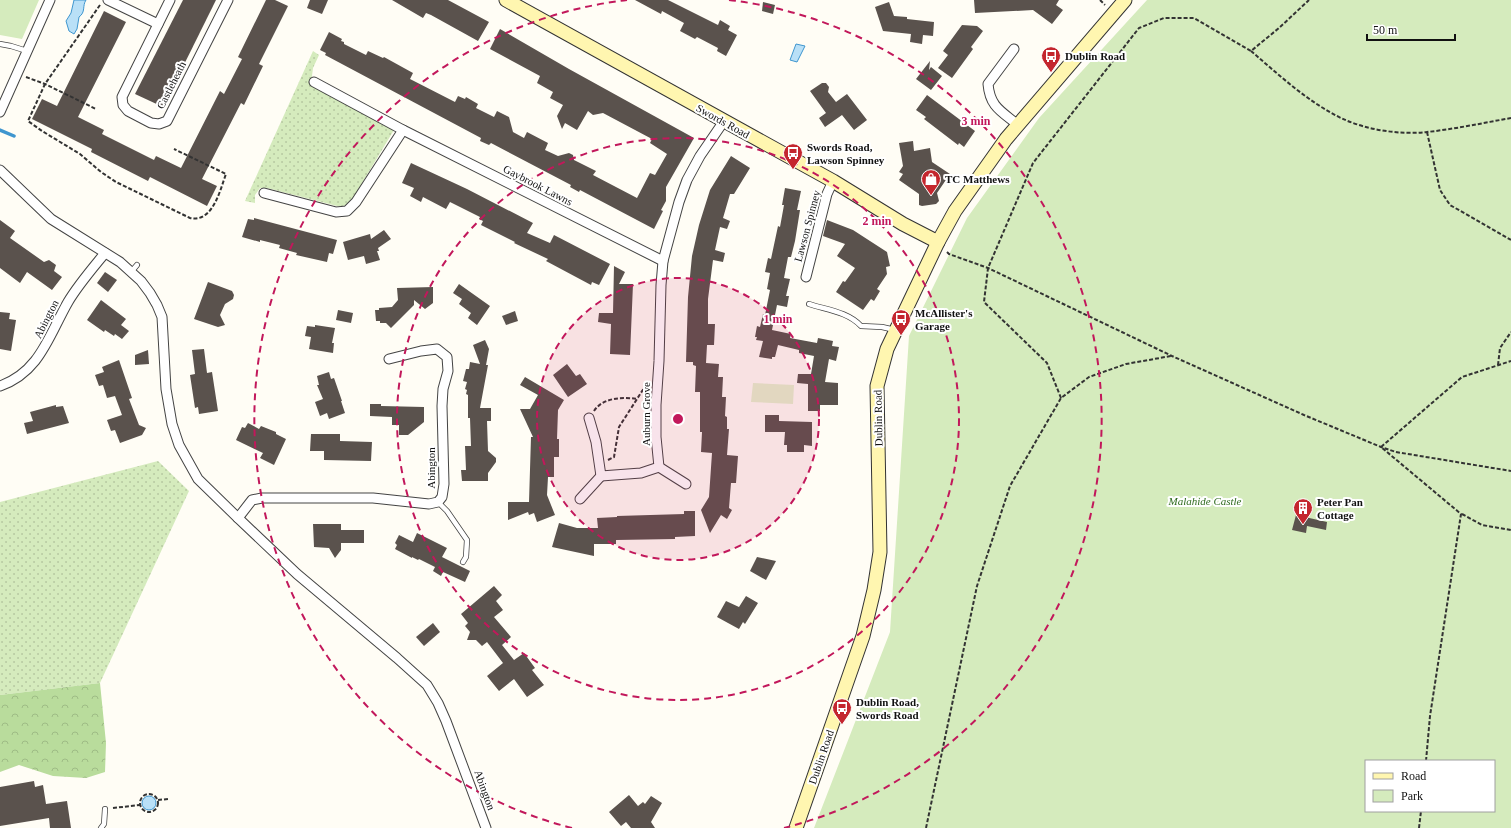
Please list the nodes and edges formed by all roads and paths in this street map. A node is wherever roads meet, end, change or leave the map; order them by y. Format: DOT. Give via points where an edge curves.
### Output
graph roads {
  1 [pos="50,0"];
  2 [pos="102,0"];
  3 [pos="108,0"];
  4 [pos="170,0"];
  5 [pos="228,0"];
  6 [pos="506,0"];
  7 [pos="1125,0"];
  8 [pos="1309,0"];
  9 [pos="158,24"];
  10 [pos="0,44"];
  11 [pos="1014,49"];
  12 [pos="1251,51"];
  13 [pos="28,52"];
  14 [pos="18,74"];
  15 [pos="314,82"];
  16 [pos="45,84"];
  17 [pos="96,109"];
  18 [pos="0,112"];
  19 [pos="1511,118"];
  20 [pos="724,121"];
  21 [pos="1018,125"];
  22 [pos="403,130"];
  23 [pos="1427,132"];
  24 [pos="174,149"];
  25 [pos="0,170"];
  26 [pos="833,181"];
  27 [pos="264,193"];
  28 [pos="1511,240"];
  29 [pos="938,242"];
  30 [pos="105,253"];
  31 [pos="664,261"];
  32 [pos="988,268"];
  33 [pos="806,276"];
  34 [pos="809,304"];
  35 [pos="896,330"];
  36 [pos="1511,332"];
  37 [pos="1172,356"];
  38 [pos="389,359"];
  39 [pos="1511,361"];
  40 [pos="1498,365"];
  41 [pos="648,382"];
  42 [pos="0,386"];
  43 [pos="1061,398"];
  44 [pos="638,399"];
  45 [pos="589,418"];
  46 [pos="1381,447"];
  47 [pos="600,463"];
  48 [pos="659,467"];
  49 [pos="1511,471"];
  50 [pos="601,476"];
  51 [pos="686,484"];
  52 [pos="580,499"];
  53 [pos="438,502"];
  54 [pos="1461,514"];
  55 [pos="238,518"];
  56 [pos="1511,530"];
  57 [pos="463,562"];
  58 [pos="1426,760"];
  59 [pos="168,799"];
  60 [pos="158,800"];
  61 [pos="140,805"];
  62 [pos="105,809"];
  63 [pos="1421,812"];
  64 [pos="101,828"];
  65 [pos="486,828"];
  66 [pos="796,828"];
  67 [pos="926,828"];
  68 [pos="1419,828"];
  1 -- 13 [label="street"];
  2 -- 16 [label="path"];
  3 -- 9 [label="street"];
  4 -- 9 [label="street, Castleheath"];
  5 -- 9 [label="street, Castleheath" via="167,121 159,124 128,111 122,98"];
  6 -- 20 [label="main road, Swords Road"];
  7 -- 21 [label="main road, Dublin Road"];
  8 -- 12 [label="path"];
  10 -- 13 [label="lane"];
  11 -- 21 [label="street" via="988,84 989,95 995,106"];
  12 -- 23 [label="path" via="1307,96 1342,119 1376,129"];
  12 -- 32 [label="path" via="1194,18 1164,18 1139,28 1033,163"];
  13 -- 14 [label="street"];
  14 -- 16 [label="path"];
  14 -- 18 [label="street"];
  15 -- 22 [label="street, Gaybrook Lawns"];
  16 -- 17 [label="path"];
  16 -- 24 [label="path" via="28,121 80,154 116,182 190,218 202,217 213,206 226,174"];
  19 -- 23 [label="path"];
  20 -- 26 [label="main road, Swords Road"];
  20 -- 31 [label="street" via="687,180 678,202"];
  21 -- 29 [label="main road, Dublin Road" via="955,211"];
  22 -- 27 [label="street" via="356,202 347,211 336,212"];
  22 -- 31 [label="street, Gaybrook Lawns"];
  23 -- 28 [label="path" via="1440,190 1450,205"];
  25 -- 30 [label="street, Abington" via="51,219"];
  26 -- 29 [label="main road, Swords Road" via="903,224"];
  26 -- 33 [label="street, Lawson Spinney"];
  29 -- 32 [label="path" via="949,254"];
  29 -- 35 [label="main road, Dublin Road"];
  30 -- 42 [label="street, Abington" via="68,302 38,358 17,378"];
  30 -- 55 [label="street, Abington" via="134,268 157,306 162,317 166,389 172,424 179,445 198,479"];
  31 -- 48 [label="street, Auburn Grove" via="656,405"];
  32 -- 37 [label="path"];
  32 -- 43 [label="path" via="984,302 1047,363"];
  34 -- 35 [label="lane" via="843,314 861,326"];
  35 -- 66 [label="main road, Dublin Road" via="887,349 877,386 880,552 874,590 864,636"];
  36 -- 40 [label="path" via="1500,348"];
  37 -- 43 [label="path" via="1126,364 1089,377"];
  37 -- 46 [label="path"];
  38 -- 53 [label="street, Abington" via="437,349 447,357 448,371 442,406 444,484 442,497"];
  39 -- 40 [label="path"];
  40 -- 46 [label="path" via="1462,377"];
  41 -- 44 [label="path"];
  43 -- 67 [label="path" via="1010,486 978,586"];
  44 -- 45 [label="path" via="628,397 606,401 597,406"];
  44 -- 47 [label="path" via="619,427 614,457"];
  45 -- 47 [label="street"];
  46 -- 49 [label="path" via="1396,452"];
  46 -- 54 [label="path"];
  47 -- 50 [label="street"];
  48 -- 50 [label="street" via="641,473"];
  48 -- 51 [label="street"];
  50 -- 52 [label="street"];
  53 -- 55 [label="street, Abington" via="429,504 373,498 262,498 252,500"];
  53 -- 57 [label="lane" via="467,540 466,557"];
  54 -- 56 [label="path" via="1482,525"];
  54 -- 58 [label="path" via="1430,716"];
  55 -- 65 [label="street, Abington" via="297,574 427,685 446,721"];
  59 -- 60 [label="path"];
  60 -- 61 [label="path" via="154,795 148,794 143,796"];
  60 -- 61 [label="path" via="158,806 151,812 142,810"];
  61 -- 62 [label="path"];
  62 -- 64 [label="lane" via="104,824"];
  63 -- 68 [label="path"];
}
